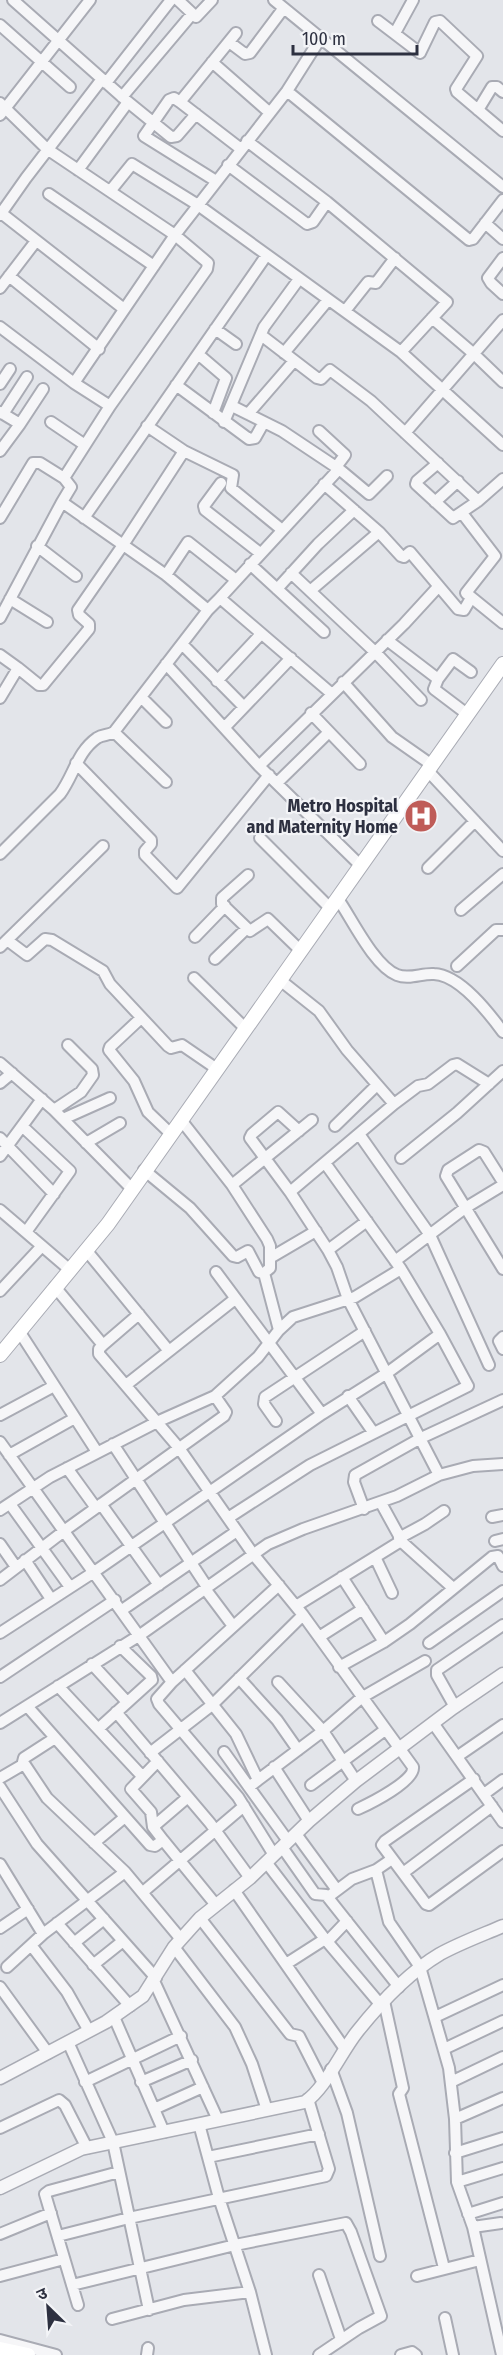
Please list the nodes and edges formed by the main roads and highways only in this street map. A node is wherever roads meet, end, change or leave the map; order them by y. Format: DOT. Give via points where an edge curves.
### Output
graph roads {
  1 [pos="503,664"];
  2 [pos="3,1346"];
  3 [pos="0,2349"];
  4 [pos="28,2355"];
  1 -- 2 [label="main road" via="108,1224"];
  3 -- 4 [label="main road"];
}
